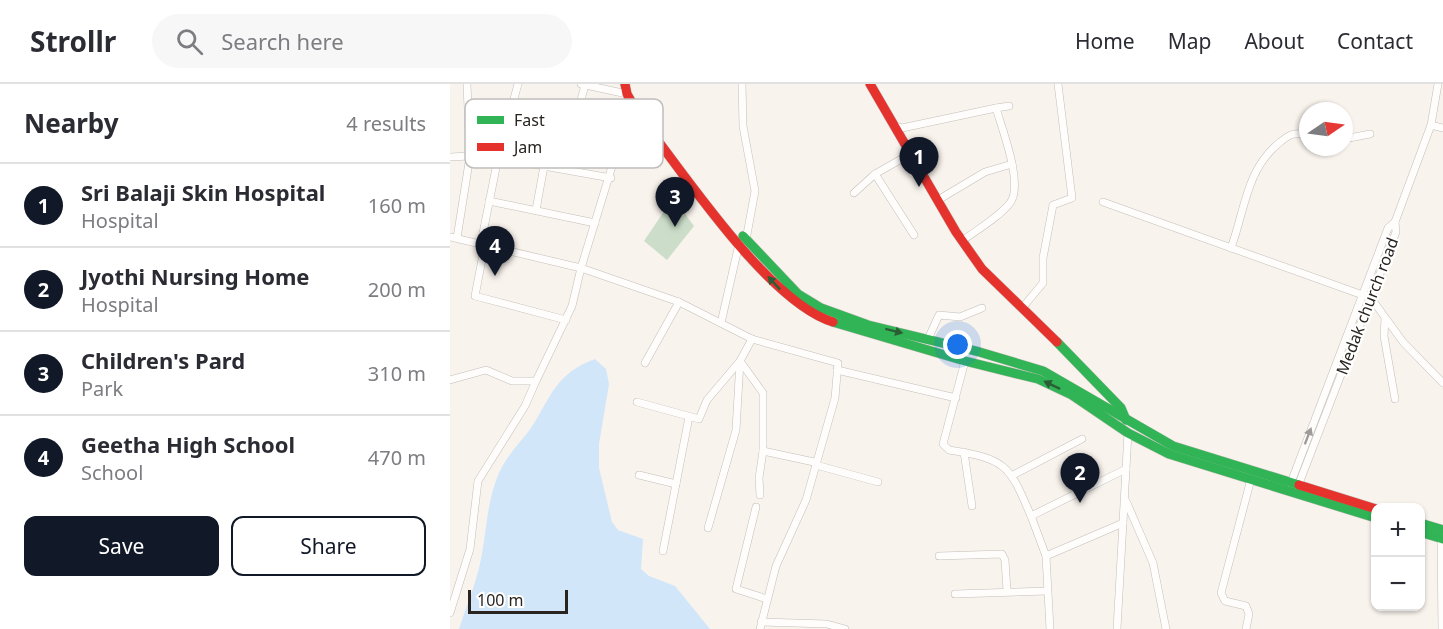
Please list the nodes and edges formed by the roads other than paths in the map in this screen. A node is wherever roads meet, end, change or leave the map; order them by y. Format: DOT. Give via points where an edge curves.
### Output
graph roads {
  1 [pos="467,84"];
  2 [pos="518,84"];
  3 [pos="583,84"];
  4 [pos="631,84"];
  5 [pos="742,84"];
  6 [pos="870,84"];
  7 [pos="1058,84"];
  8 [pos="1438,84"];
  9 [pos="628,94"];
  10 [pos="468,99"];
  11 [pos="515,99"];
  12 [pos="580,99"];
  13 [pos="637,99"];
  14 [pos="1009,106"];
  15 [pos="996,108"];
  16 [pos="893,125"];
  17 [pos="1431,125"];
  18 [pos="1443,128"];
  19 [pos="1299,133"];
  20 [pos="1370,134"];
  21 [pos="663,136"];
  22 [pos="1353,137"];
  23 [pos="663,139"];
  24 [pos="909,151"];
  25 [pos="465,156"];
  26 [pos="450,157"];
  27 [pos="1012,164"];
  28 [pos="468,168"];
  29 [pos="496,168"];
  30 [pos="544,168"];
  31 [pos="555,168"];
  32 [pos="614,168"];
  33 [pos="874,174"];
  34 [pos="611,178"];
  35 [pos="854,194"];
  36 [pos="938,200"];
  37 [pos="489,201"];
  38 [pos="1103,202"];
  39 [pos="536,210"];
  40 [pos="1395,222"];
  41 [pos="595,223"];
  42 [pos="914,235"];
  43 [pos="454,238"];
  44 [pos="962,241"];
  45 [pos="743,242"];
  46 [pos="483,244"];
  47 [pos="1231,248"];
  48 [pos="581,268"];
  49 [pos="1362,295"];
  50 [pos="1371,298"];
  51 [pos="679,302"];
  52 [pos="1023,307"];
  53 [pos="981,308"];
  54 [pos="1385,319"];
  55 [pos="566,320"];
  56 [pos="722,323"];
  57 [pos="752,339"];
  58 [pos="928,339"];
  59 [pos="741,361"];
  60 [pos="964,362"];
  61 [pos="645,363"];
  62 [pos="837,370"];
  63 [pos="450,380"];
  64 [pos="537,381"];
  65 [pos="1443,383"];
  66 [pos="956,398"];
  67 [pos="1395,399"];
  68 [pos="637,402"];
  69 [pos="689,417"];
  70 [pos="1126,420"];
  71 [pos="1128,433"];
  72 [pos="1082,439"];
  73 [pos="763,451"];
  74 [pos="964,452"];
  75 [pos="816,465"];
  76 [pos="1126,469"];
  77 [pos="639,475"];
  78 [pos="1013,475"];
  79 [pos="1251,479"];
  80 [pos="878,482"];
  81 [pos="676,484"];
  82 [pos="1293,488"];
  83 [pos="760,495"];
  84 [pos="1125,499"];
  85 [pos="972,506"];
  86 [pos="756,507"];
  87 [pos="1371,508"];
  88 [pos="1031,516"];
  89 [pos="1371,516"];
  90 [pos="1123,523"];
  91 [pos="1425,526"];
  92 [pos="708,528"];
  93 [pos="1425,533"];
  94 [pos="1442,536"];
  95 [pos="663,551"];
  96 [pos="939,556"];
  97 [pos="1046,556"];
  98 [pos="1007,591"];
  99 [pos="1047,591"];
  100 [pos="955,594"];
  101 [pos="767,599"];
  102 [pos="450,613"];
  103 [pos="760,626"];
  104 [pos="845,629"];
  105 [pos="1050,629"];
  106 [pos="1117,629"];
  107 [pos="1166,629"];
  108 [pos="1246,629"];
  109 [pos="1442,629"];
  1 -- 10 [label="street"];
  2 -- 11 [label="street"];
  3 -- 9 [label="street"];
  3 -- 12 [label="street"];
  4 -- 13 [label="main road"];
  5 -- 45 [label="street" via="743,126 755,190"];
  6 -- 16 [label="main road"];
  7 -- 52 [label="street" via="1072,198 1053,205 1043,258 1043,283"];
  8 -- 17 [label="street"];
  14 -- 15 [label="street"];
  15 -- 16 [label="street" via="902,128"];
  15 -- 27 [label="street"];
  16 -- 24 [label="main road"];
  17 -- 18 [label="street"];
  17 -- 40 [label="street"];
  19 -- 47 [label="street" via="1288,134 1266,154 1251,177"];
  20 -- 22 [label="street"];
  21 -- 45 [label="main road"];
  23 -- 45 [label="main road"];
  24 -- 33 [label="street"];
  24 -- 36 [label="main road"];
  25 -- 26 [label="street"];
  27 -- 36 [label="street" via="985,172"];
  27 -- 44 [label="street" via="1016,189 1012,201"];
  28 -- 43 [label="street"];
  29 -- 37 [label="street"];
  30 -- 39 [label="street"];
  31 -- 34 [label="street"];
  32 -- 34 [label="street"];
  33 -- 35 [label="street"];
  33 -- 42 [label="street"];
  34 -- 41 [label="street"];
  36 -- 44 [label="main road"];
  37 -- 39 [label="street"];
  37 -- 46 [label="street"];
  38 -- 47 [label="street"];
  39 -- 41 [label="street"];
  40 -- 49 [label="street, Medak church road" via="1388,228"];
  40 -- 50 [label="street, Medak church road" via="1396,232"];
  41 -- 48 [label="street"];
  43 -- 46 [label="street"];
  44 -- 52 [label="main road" via="982,269"];
  45 -- 56 [label="street"];
  45 -- 58 [label="main road, one-way" via="798,294 816,305 868,325"];
  60 -- 45 [label="main road, one-way" via="817,317 777,288"];
  46 -- 48 [label="street"];
  46 -- 55 [label="street" via="475,296"];
  47 -- 49 [label="street"];
  48 -- 51 [label="street"];
  48 -- 55 [label="street"];
  49 -- 50 [label="street"];
  82 -- 49 [label="street, Medak church road, one-way"];
  50 -- 54 [label="street"];
  50 -- 82 [label="street, Medak church road"];
  51 -- 56 [label="street"];
  51 -- 61 [label="street"];
  52 -- 70 [label="main road" via="1121,408"];
  53 -- 58 [label="street" via="960,317 939,315"];
  54 -- 65 [label="street"];
  54 -- 67 [label="street" via="1384,336"];
  55 -- 64 [label="street"];
  56 -- 57 [label="street"];
  57 -- 59 [label="street"];
  57 -- 62 [label="street" via="838,363"];
  58 -- 70 [label="main road" via="1043,371"];
  59 -- 69 [label="street" via="707,400 699,419"];
  59 -- 73 [label="street" via="763,393"];
  59 -- 92 [label="street" via="736,430"];
  60 -- 66 [label="street"];
  71 -- 60 [label="main road, one-way" via="1072,395 1038,379"];
  62 -- 66 [label="street"];
  62 -- 75 [label="street" via="835,398"];
  63 -- 64 [label="street" via="486,370 512,381"];
  64 -- 102 [label="street" via="478,481 470,549"];
  66 -- 74 [label="street" via="943,444 949,450"];
  68 -- 69 [label="street"];
  69 -- 81 [label="street"];
  70 -- 71 [label="main road"];
  70 -- 82 [label="main road" via="1173,446"];
  71 -- 76 [label="street"];
  71 -- 79 [label="main road" via="1169,454"];
  72 -- 78 [label="street"];
  73 -- 75 [label="street"];
  73 -- 83 [label="street"];
  74 -- 78 [label="street" via="997,462"];
  74 -- 85 [label="street"];
  75 -- 80 [label="street"];
  75 -- 101 [label="street"];
  76 -- 84 [label="street"];
  76 -- 88 [label="street"];
  77 -- 81 [label="street"];
  78 -- 88 [label="street"];
  79 -- 82 [label="main road"];
  79 -- 108 [label="street" via="1221,593 1225,601 1246,606"];
  81 -- 95 [label="street"];
  82 -- 87 [label="main road"];
  82 -- 89 [label="main road"];
  84 -- 90 [label="street"];
  84 -- 107 [label="street" via="1153,563"];
  86 -- 101 [label="street" via="736,589"];
  88 -- 97 [label="street"];
  90 -- 97 [label="street"];
  90 -- 106 [label="street"];
  91 -- 94 [label="main road"];
  93 -- 94 [label="main road"];
  94 -- 109 [label="street"];
  96 -- 98 [label="street" via="1002,554"];
  97 -- 99 [label="street"];
  98 -- 99 [label="street"];
  98 -- 100 [label="street"];
  99 -- 105 [label="street"];
  101 -- 103 [label="street"];
  103 -- 104 [label="street" via="827,624"];
}
